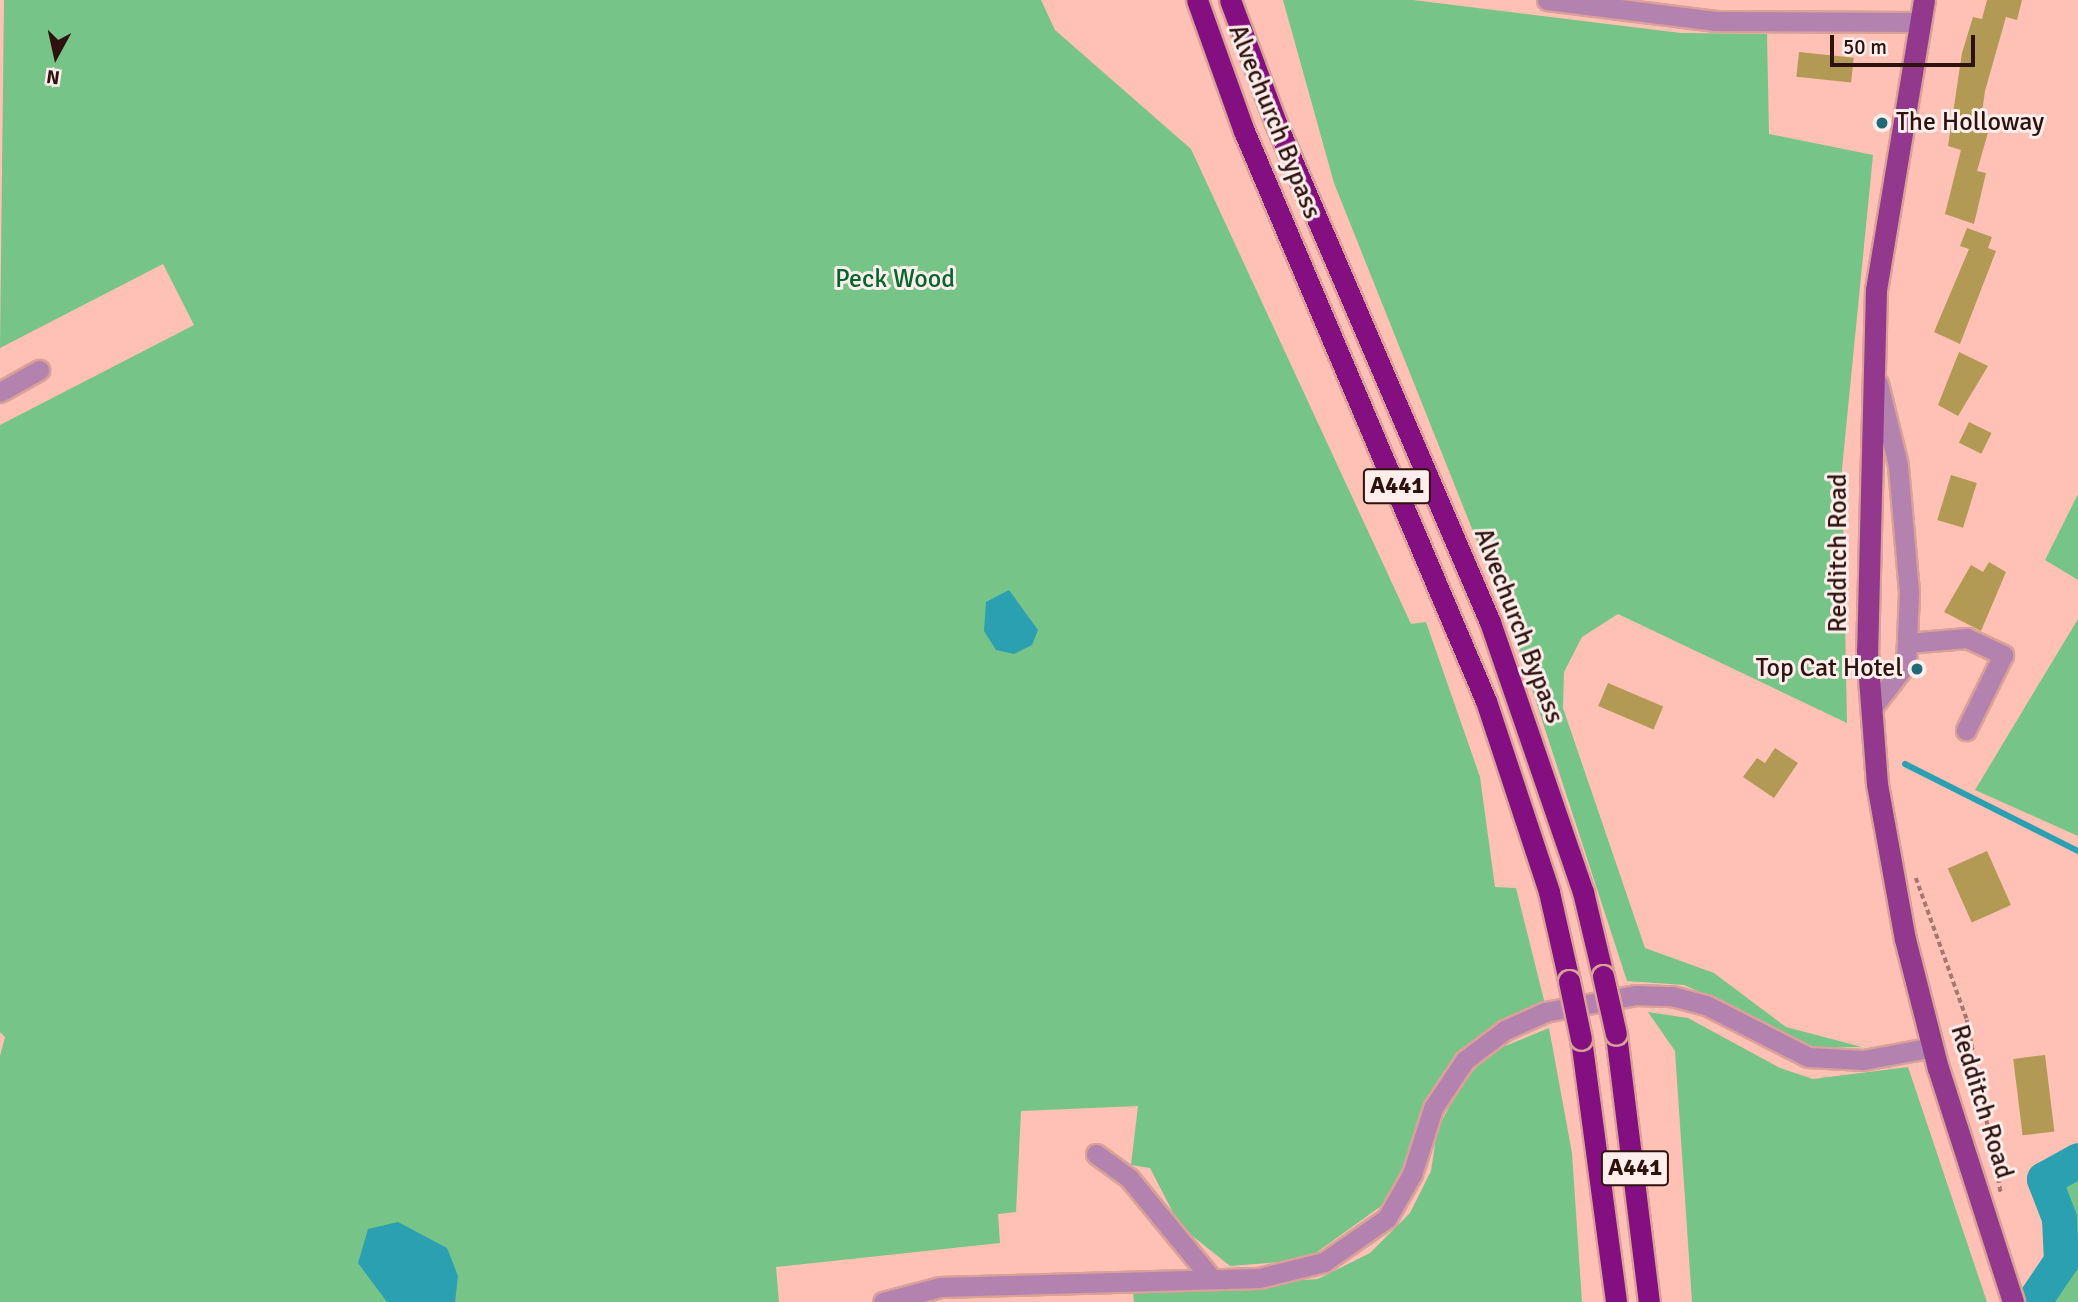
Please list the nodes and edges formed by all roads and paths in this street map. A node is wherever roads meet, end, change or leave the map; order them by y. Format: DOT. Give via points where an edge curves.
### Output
graph roads {
  1 [pos="1197,0"];
  2 [pos="1230,0"];
  3 [pos="1547,0"];
  4 [pos="1924,0"];
  5 [pos="1917,22"];
  6 [pos="1872,362"];
  7 [pos="39,370"];
  8 [pos="0,392"];
  9 [pos="1907,643"];
  10 [pos="1871,709"];
  11 [pos="1966,730"];
  12 [pos="1914,873"];
  13 [pos="1933,1047"];
  14 [pos="1096,1154"];
  15 [pos="2003,1202"];
  16 [pos="1212,1279"];
  17 [pos="2010,1293"];
  18 [pos="883,1302"];
  19 [pos="1616,1302"];
  20 [pos="1649,1302"];
  1 -- 19 [label="highway, Alvechurch Bypass / A441, bridge" via="1244,131 1486,701 1549,892 1581,1039"];
  2 -- 20 [label="highway, Alvechurch Bypass / A441, bridge" via="1276,123 1490,622 1583,892 1616,1034"];
  3 -- 5 [label="street" via="1716,21"];
  4 -- 5 [label="main road, Redditch Road"];
  5 -- 6 [label="main road, Redditch Road" via="1886,206"];
  6 -- 9 [label="street" via="1898,465 1909,592"];
  6 -- 10 [label="main road, Redditch Road" via="1864,572"];
  7 -- 8 [label="street"];
  9 -- 10 [label="street" via="1906,664"];
  9 -- 11 [label="street" via="1968,638 2003,655"];
  10 -- 13 [label="main road, Redditch Road" via="1894,879"];
  12 -- 15 [label="path" via="1967,1020"];
  13 -- 16 [label="street" via="1863,1060 1808,1057 1706,1005 1672,996 1636,995 1545,1012 1484,1043 1448,1079 1400,1198 1367,1236 1348,1251 1292,1272"];
  13 -- 17 [label="main road, Redditch Road"];
  14 -- 16 [label="street" via="1129,1178"];
  16 -- 18 [label="street" via="940,1287"];
}
